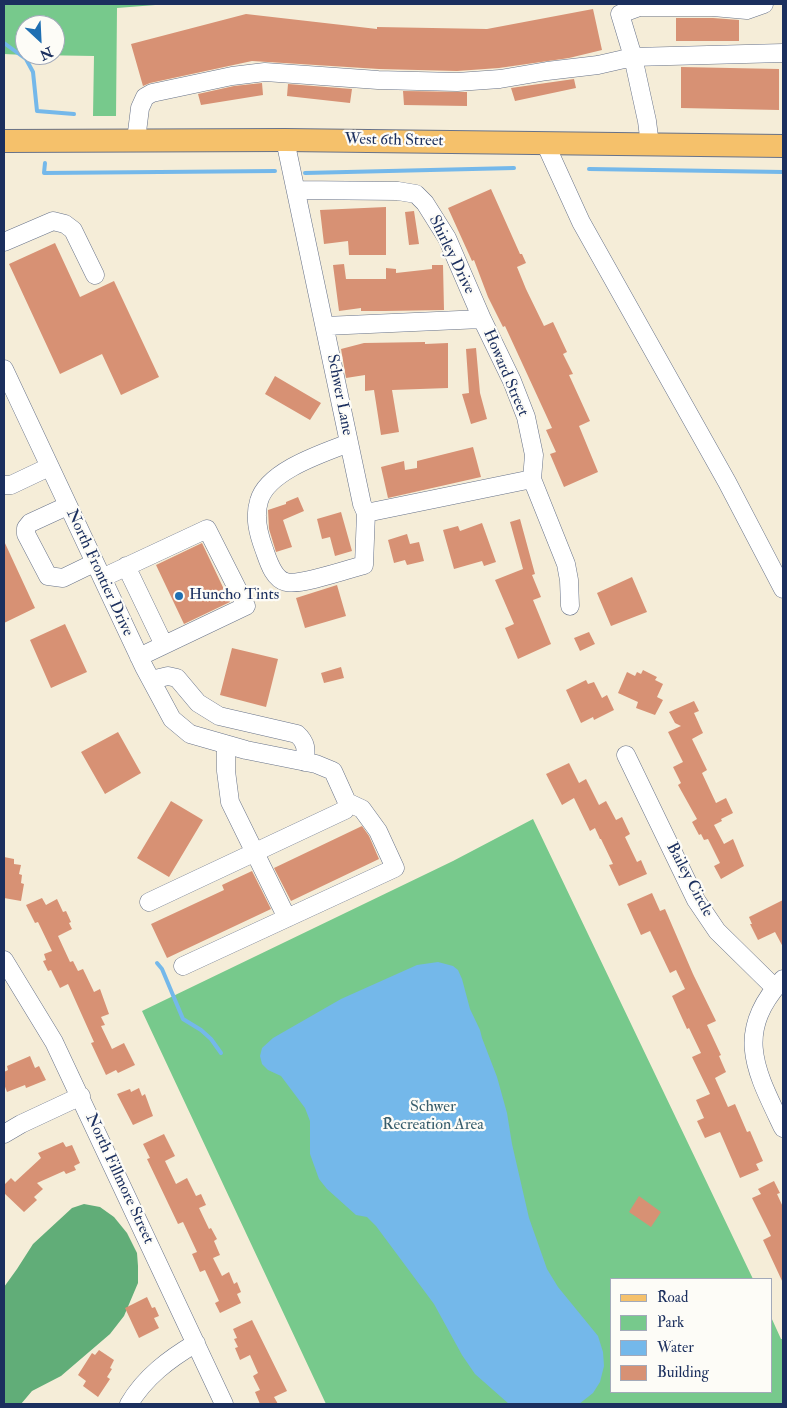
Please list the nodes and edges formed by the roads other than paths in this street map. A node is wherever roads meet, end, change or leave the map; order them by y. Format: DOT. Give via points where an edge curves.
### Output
graph roads {
  1 [pos="764,4"];
  2 [pos="618,9"];
  3 [pos="783,53"];
  4 [pos="633,57"];
  5 [pos="136,140"];
  6 [pos="285,140"];
  7 [pos="4,141"];
  8 [pos="545,143"];
  9 [pos="650,145"];
  10 [pos="783,146"];
  11 [pos="296,190"];
  12 [pos="4,242"];
  13 [pos="95,275"];
  14 [pos="482,319"];
  15 [pos="325,326"];
  16 [pos="4,369"];
  17 [pos="9,394"];
  18 [pos="349,443"];
  19 [pos="49,467"];
  20 [pos="532,479"];
  21 [pos="4,485"];
  22 [pos="67,506"];
  23 [pos="366,513"];
  24 [pos="126,566"];
  25 [pos="98,570"];
  26 [pos="783,589"];
  27 [pos="570,606"];
  28 [pos="164,645"];
  29 [pos="139,657"];
  30 [pos="151,680"];
  31 [pos="226,744"];
  32 [pos="626,755"];
  33 [pos="305,762"];
  34 [pos="347,802"];
  35 [pos="255,852"];
  36 [pos="149,902"];
  37 [pos="287,918"];
  38 [pos="4,960"];
  39 [pos="183,966"];
  40 [pos="779,983"];
  41 [pos="81,1096"];
  42 [pos="783,1128"];
  43 [pos="4,1134"];
  44 [pos="196,1344"];
  45 [pos="129,1404"];
  46 [pos="224,1404"];
  1 -- 2 [label="street" via="748,10 713,7"];
  2 -- 4 [label="street"];
  3 -- 4 [label="street"];
  4 -- 5 [label="street" via="500,79 457,82 265,72 232,76 152,92 145,97 140,108"];
  4 -- 9 [label="street"];
  5 -- 6 [label="main road, West 6th Street"];
  5 -- 7 [label="main road, West 6th Street"];
  6 -- 8 [label="main road, West 6th Street"];
  6 -- 11 [label="street, Schwer Lane"];
  8 -- 9 [label="main road, West 6th Street"];
  8 -- 26 [label="street" via="581,222 727,482"];
  9 -- 10 [label="main road, West 6th Street"];
  11 -- 14 [label="street, Shirley Drive" via="416,194 425,202 447,238"];
  11 -- 15 [label="street, Schwer Lane"];
  12 -- 13 [label="street" via="53,221 65,224 73,230"];
  14 -- 15 [label="street, Howard Street"];
  14 -- 20 [label="street, Howard Street" via="526,417 534,455"];
  15 -- 18 [label="street, Schwer Lane"];
  16 -- 17 [label="street, North Frontier Drive"];
  17 -- 19 [label="street, North Frontier Drive"];
  18 -- 23 [label="street"];
  18 -- 23 [label="street, Schwer Lane" via="284,472 266,487 259,499 256,517 260,537 277,577 287,583 364,565"];
  19 -- 21 [label="street" via="11,485"];
  19 -- 22 [label="street, North Frontier Drive"];
  20 -- 23 [label="street"];
  20 -- 27 [label="street, Howard Street" via="566,564"];
  22 -- 25 [label="street, North Frontier Drive"];
  22 -- 25 [label="street" via="30,523 26,534 48,576 63,578"];
  24 -- 25 [label="street"];
  24 -- 28 [label="street"];
  24 -- 28 [label="street" via="207,529 246,606"];
  25 -- 29 [label="street, North Frontier Drive"];
  28 -- 29 [label="street"];
  29 -- 30 [label="street, North Frontier Drive"];
  30 -- 31 [label="street, North Frontier Drive" via="172,719 190,734"];
  30 -- 33 [label="street" via="168,676 177,678 198,703 219,716 297,734 306,747"];
  31 -- 33 [label="street, North Frontier Drive"];
  31 -- 35 [label="street" via="230,802"];
  32 -- 40 [label="street, Bailey Circle" via="696,900 722,936"];
  33 -- 34 [label="street, North Frontier Drive" via="333,771"];
  34 -- 35 [label="street" via="345,810"];
  34 -- 37 [label="street" via="362,809 378,831 395,868"];
  35 -- 36 [label="street"];
  35 -- 37 [label="street"];
  37 -- 39 [label="street"];
  38 -- 41 [label="street, North Fillmore Street" via="54,1042"];
  40 -- 42 [label="street" via="763,1004 754,1026 754,1050 759,1075"];
  41 -- 43 [label="street"];
  41 -- 44 [label="street, North Fillmore Street"];
  44 -- 45 [label="street" via="163,1364"];
  44 -- 46 [label="street, North Fillmore Street"];
}
